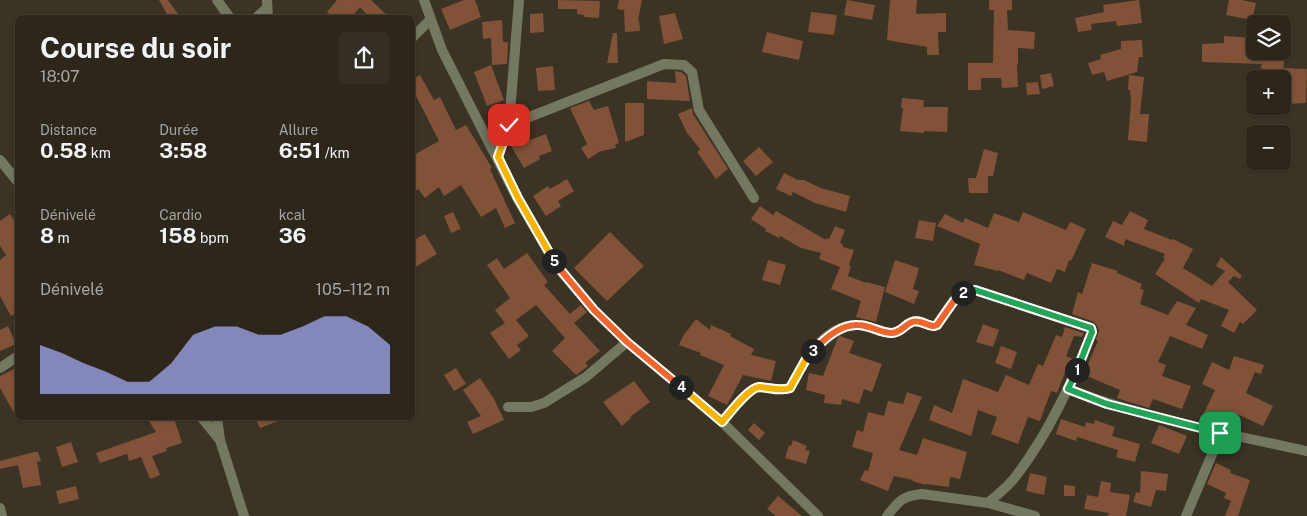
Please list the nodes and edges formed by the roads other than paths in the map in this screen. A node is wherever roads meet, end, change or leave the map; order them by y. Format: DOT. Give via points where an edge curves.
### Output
graph roads {
  1 [pos="217,0"];
  2 [pos="424,0"];
  3 [pos="519,0"];
  4 [pos="228,15"];
  5 [pos="430,20"];
  6 [pos="415,35"];
  7 [pos="509,125"];
  8 [pos="498,157"];
  9 [pos="0,160"];
  10 [pos="15,178"];
  11 [pos="754,198"];
  12 [pos="627,342"];
  13 [pos="15,358"];
  14 [pos="0,368"];
  15 [pos="1068,389"];
  16 [pos="508,407"];
  17 [pos="204,420"];
  18 [pos="217,420"];
  19 [pos="722,422"];
  20 [pos="1220,433"];
  21 [pos="220,440"];
  22 [pos="1307,451"];
  23 [pos="988,503"];
  24 [pos="0,508"];
  25 [pos="2,516"];
  26 [pos="244,516"];
  27 [pos="818,516"];
  28 [pos="887,516"];
  29 [pos="1035,516"];
  30 [pos="1186,516"];
  1 -- 4 [label="street"];
  2 -- 5 [label="street"];
  3 -- 7 [label="street"];
  5 -- 6 [label="street"];
  5 -- 8 [label="street" via="442,50"];
  7 -- 8 [label="street"];
  7 -- 11 [label="street" via="664,64 684,65 692,72 699,110"];
  8 -- 12 [label="street" via="559,268 594,310"];
  9 -- 10 [label="street"];
  12 -- 16 [label="street" via="586,377 544,402 531,407"];
  12 -- 19 [label="street"];
  13 -- 14 [label="street"];
  15 -- 19 [label="street" via="1091,328 975,290 956,298 934,326 914,321 894,333 858,325 834,332 806,359 790,388 752,389"];
  15 -- 20 [label="street" via="1116,406"];
  15 -- 23 [label="street" via="1016,477"];
  17 -- 21 [label="street"];
  18 -- 21 [label="street"];
  19 -- 27 [label="street"];
  20 -- 22 [label="street"];
  20 -- 30 [label="street"];
  21 -- 26 [label="street"];
  23 -- 28 [label="street" via="911,495 900,499"];
  23 -- 29 [label="street"];
  24 -- 25 [label="street"];
}
